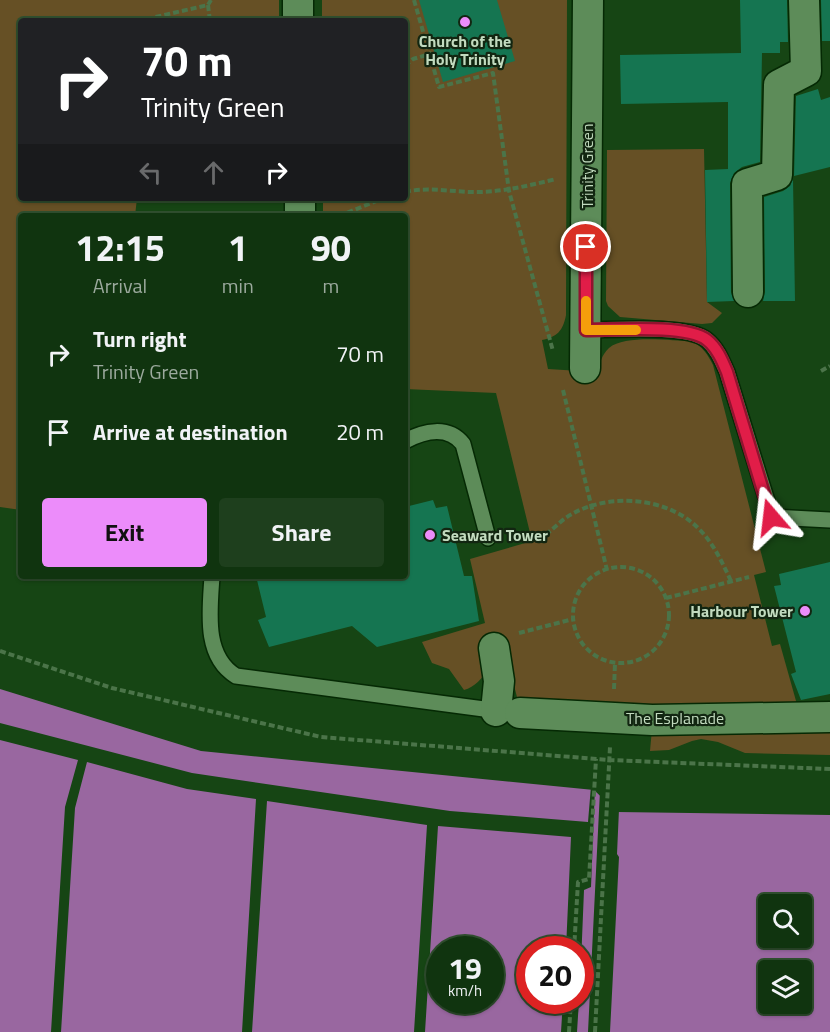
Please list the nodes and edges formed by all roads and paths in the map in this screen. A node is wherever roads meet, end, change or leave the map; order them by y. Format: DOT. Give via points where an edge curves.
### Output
graph roads {
  1 [pos="212,0"];
  2 [pos="298,0"];
  3 [pos="414,0"];
  4 [pos="588,0"];
  5 [pos="804,0"];
  6 [pos="208,5"];
  7 [pos="151,18"];
  8 [pos="210,18"];
  9 [pos="298,18"];
  10 [pos="430,54"];
  11 [pos="408,63"];
  12 [pos="586,172"];
  13 [pos="509,190"];
  14 [pos="408,192"];
  15 [pos="376,201"];
  16 [pos="346,213"];
  17 [pos="748,292"];
  18 [pos="586,330"];
  19 [pos="556,361"];
  20 [pos="830,366"];
  21 [pos="820,371"];
  22 [pos="573,376"];
  23 [pos="408,440"];
  24 [pos="591,506"];
  25 [pos="830,520"];
  26 [pos="489,538"];
  27 [pos="607,570"];
  28 [pos="749,577"];
  29 [pos="212,579"];
  30 [pos="731,581"];
  31 [pos="665,598"];
  32 [pos="573,620"];
  33 [pos="506,640"];
  34 [pos="0,651"];
  35 [pos="508,712"];
  36 [pos="830,717"];
  37 [pos="596,759"];
  38 [pos="609,760"];
  39 [pos="830,769"];
  40 [pos="575,936"];
  41 [pos="570,1014"];
  42 [pos="569,1032"];
  43 [pos="595,1032"];
  1 -- 6 [label="path"];
  2 -- 9 [label="street"];
  3 -- 10 [label="path"];
  4 -- 12 [label="street, Trinity Green"];
  5 -- 17 [label="street" via="806,71 779,85 777,176 747,184"];
  6 -- 7 [label="path"];
  6 -- 8 [label="path"];
  10 -- 11 [label="path"];
  10 -- 13 [label="path" via="440,87 493,72"];
  12 -- 13 [label="path"];
  12 -- 18 [label="street, Trinity Green"];
  13 -- 14 [label="path"];
  13 -- 19 [label="path"];
  15 -- 16 [label="path"];
  18 -- 22 [label="street, Trinity Green"];
  18 -- 25 [label="lane" via="671,330 709,341 727,372 771,517"];
  20 -- 21 [label="path"];
  22 -- 24 [label="path"];
  23 -- 26 [label="lane" via="434,431 458,437"];
  24 -- 26 [label="path" via="573,513 546,534 532,538"];
  24 -- 27 [label="path"];
  24 -- 30 [label="path" via="640,500 668,508 696,525 713,544"];
  27 -- 31 [label="path" via="621,567 642,573"];
  27 -- 32 [label="path" via="593,576 580,591"];
  28 -- 30 [label="path"];
  29 -- 35 [label="lane" via="213,644 222,664 236,676"];
  30 -- 31 [label="path"];
  31 -- 32 [label="path" via="669,612 665,633 654,650 636,661 615,663 595,656 582,643"];
  32 -- 33 [label="path"];
  33 -- 35 [label="street" via="499,681"];
  34 -- 37 [label="path" via="112,688 321,737"];
  35 -- 36 [label="street, The Esplanade" via="652,720"];
  37 -- 38 [label="path"];
  37 -- 40 [label="path" via="589,879 579,882"];
  38 -- 39 [label="path"];
  38 -- 43 [label="path"];
  41 -- 42 [label="path"];
}
